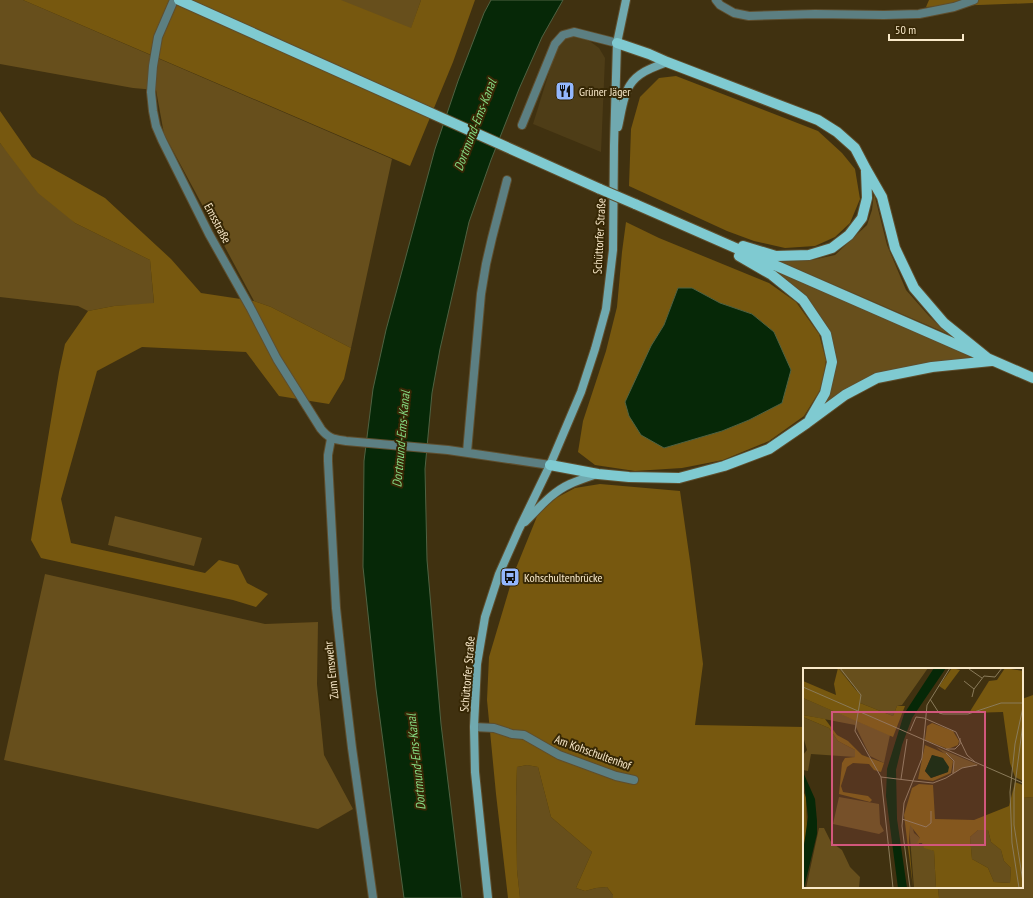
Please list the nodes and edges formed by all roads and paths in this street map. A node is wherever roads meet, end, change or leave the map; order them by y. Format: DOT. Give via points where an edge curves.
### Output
graph roads {
  1 [pos="626,0"];
  2 [pos="716,0"];
  3 [pos="974,0"];
  4 [pos="179,1"];
  5 [pos="617,44"];
  6 [pos="667,62"];
  7 [pos="522,125"];
  8 [pos="614,145"];
  9 [pos="866,170"];
  10 [pos="508,180"];
  11 [pos="703,234"];
  12 [pos="991,361"];
  13 [pos="1033,378"];
  14 [pos="807,423"];
  15 [pos="331,438"];
  16 [pos="468,452"];
  17 [pos="550,465"];
  18 [pos="598,474"];
  19 [pos="519,528"];
  20 [pos="474,727"];
  21 [pos="634,780"];
  22 [pos="373,898"];
  23 [pos="488,898"];
  1 -- 5 [label="main road, Schüttorfer Straße"];
  2 -- 3 [label="street" via="734,13 749,16 919,14"];
  4 -- 11 [label="main road, bridge"];
  4 -- 15 [label="street, Emsstraße" via="158,36 153,66 152,102 156,126 209,234 277,359 317,424 325,435"];
  5 -- 6 [label="main road"];
  5 -- 7 [label="street" via="574,32 563,34 555,44"];
  5 -- 8 [label="main road, Schüttorfer Straße"];
  6 -- 8 [label="main road" via="638,76 630,85 625,95"];
  6 -- 9 [label="main road" via="818,120 855,148"];
  8 -- 17 [label="main road, Schüttorfer Straße" via="613,250 606,309 581,392"];
  9 -- 11 [label="main road" via="868,198 862,218 849,235 832,248 809,255 776,256"];
  9 -- 12 [label="main road" via="882,197 895,248 914,288 944,323"];
  10 -- 16 [label="street" via="492,238 481,294"];
  11 -- 12 [label="main road"];
  11 -- 14 [label="main road" via="772,275 802,300 826,334 832,362 826,393"];
  12 -- 13 [label="main road"];
  12 -- 14 [label="main road" via="932,367 877,378 845,395"];
  14 -- 18 [label="main road" via="769,449 724,466 679,478"];
  15 -- 16 [label="street"];
  15 -- 22 [label="street, Zum Emswehr" via="328,461 336,608"];
  16 -- 17 [label="street"];
  17 -- 18 [label="main road"];
  17 -- 19 [label="main road, Schüttorfer Straße"];
  18 -- 19 [label="main road" via="556,492"];
  19 -- 20 [label="main road, Schüttorfer Straße" via="499,574 485,617 477,664"];
  20 -- 21 [label="street, Am Kohschultenhof" via="494,728 524,735 559,755"];
  20 -- 23 [label="main road, Schüttorfer Straße" via="475,772"];
}
